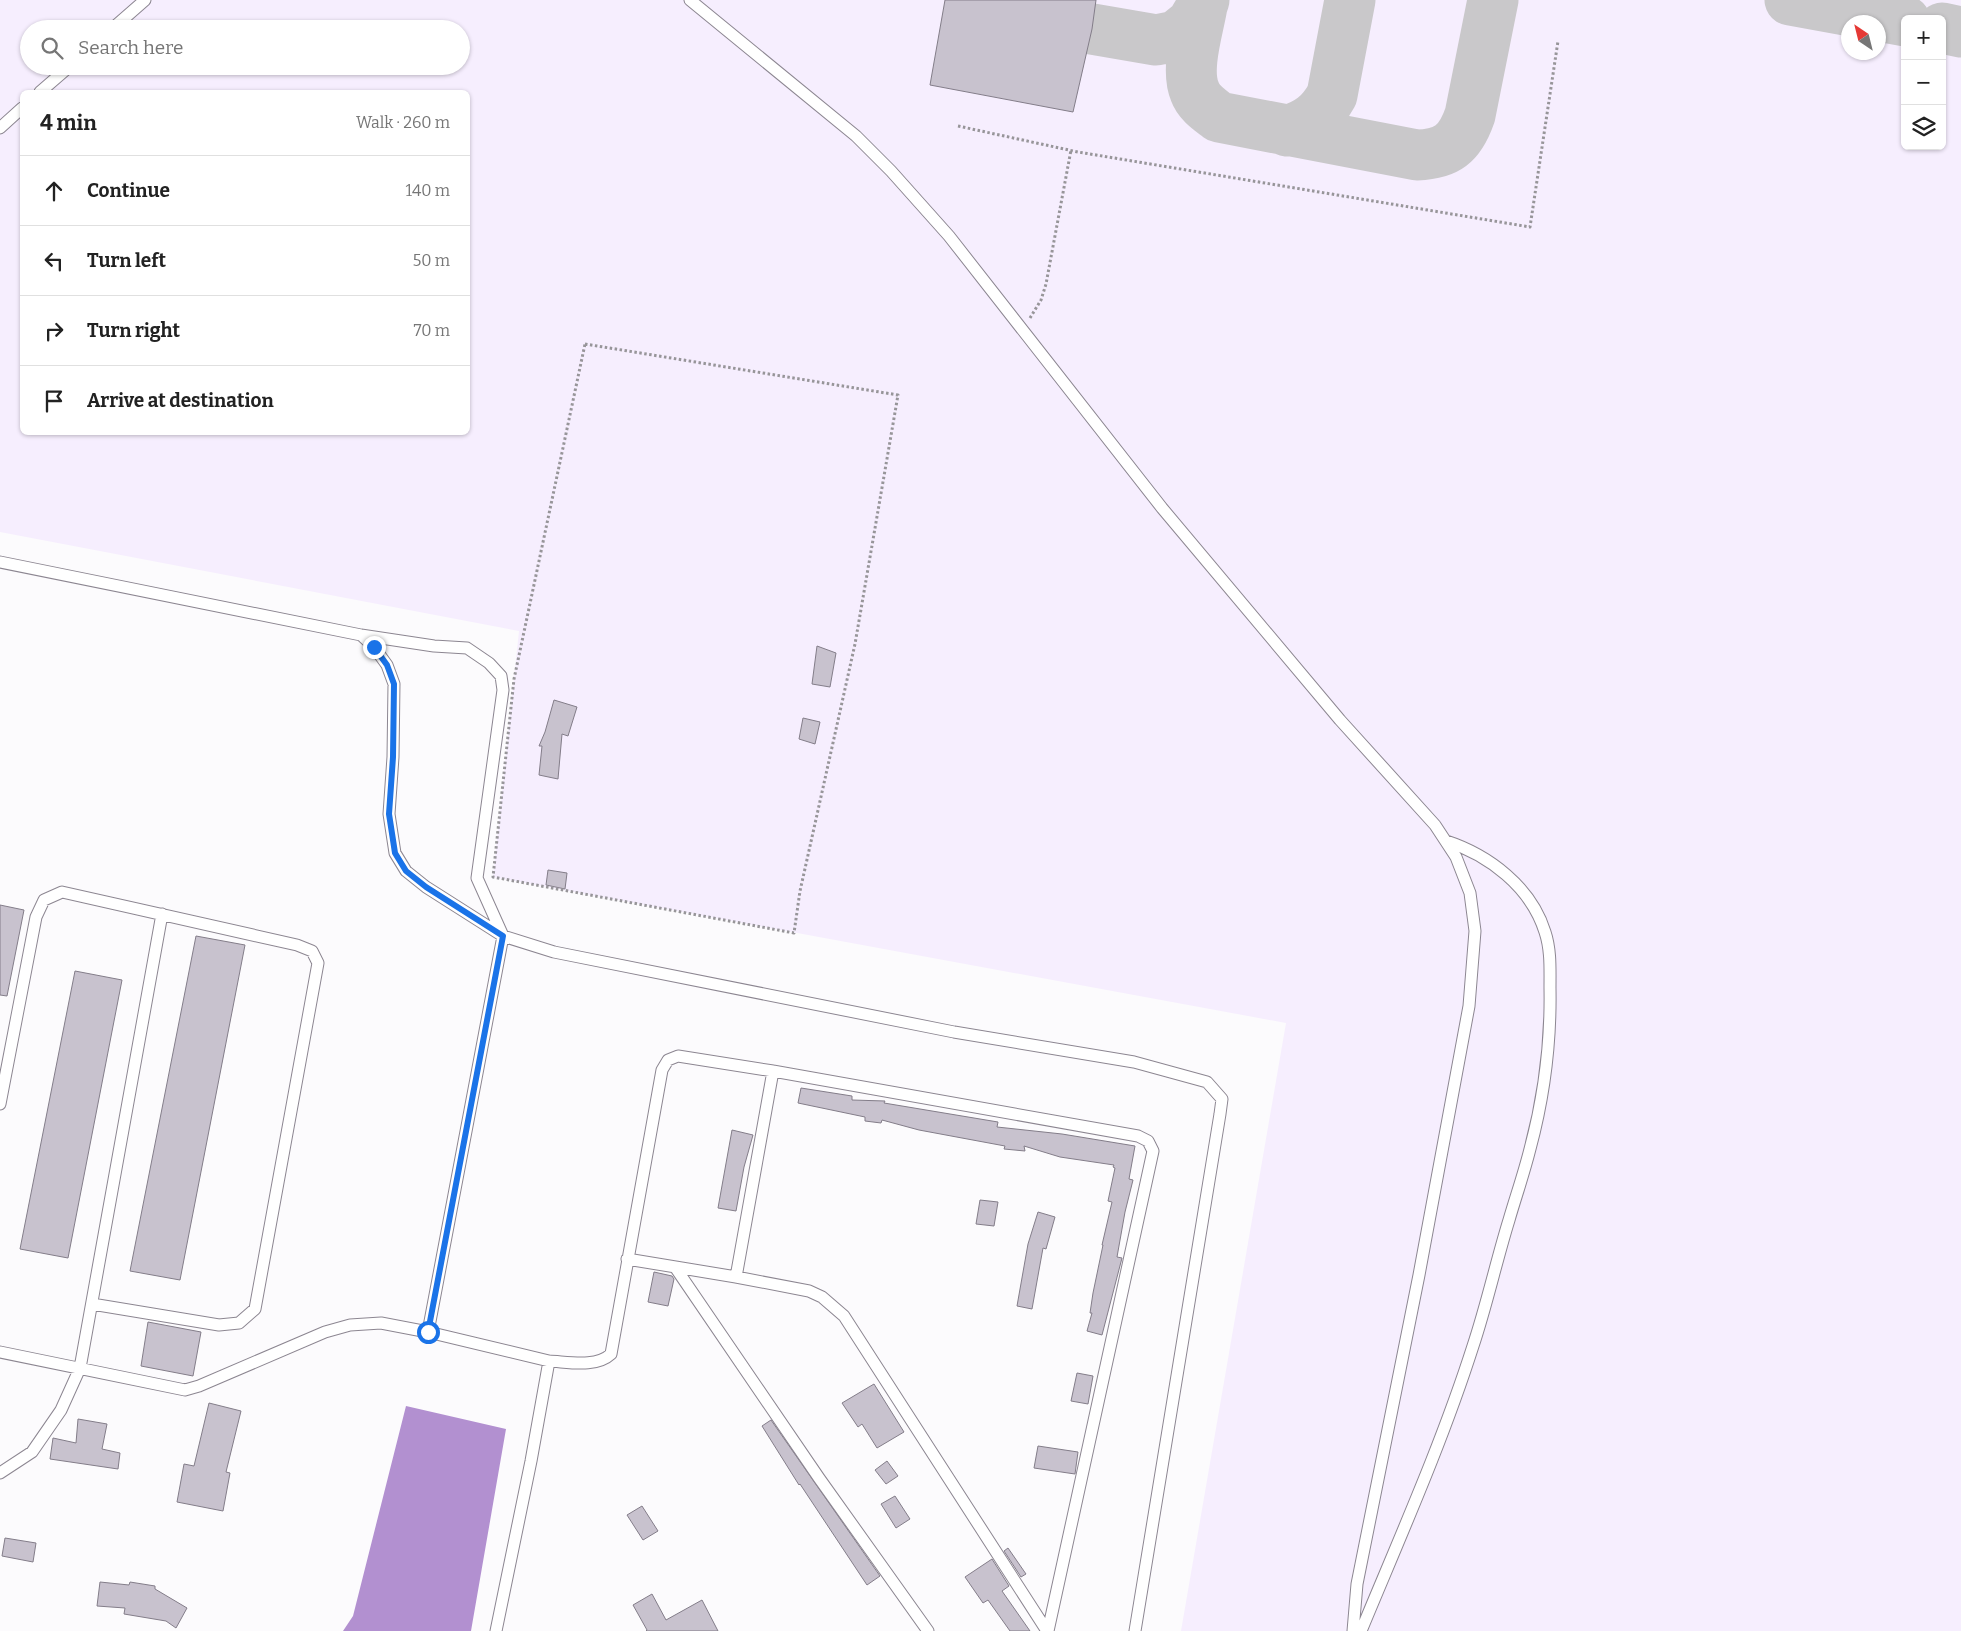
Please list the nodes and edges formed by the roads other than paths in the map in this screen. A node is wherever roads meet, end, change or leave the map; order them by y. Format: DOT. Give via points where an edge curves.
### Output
graph roads {
  1 [pos="145,0"];
  2 [pos="690,0"];
  3 [pos="122,20"];
  4 [pos="60,75"];
  5 [pos="42,90"];
  6 [pos="20,110"];
  7 [pos="0,128"];
  8 [pos="0,562"];
  9 [pos="361,635"];
  10 [pos="1446,841"];
  11 [pos="162,914"];
  12 [pos="503,936"];
  13 [pos="772,1071"];
  14 [pos="0,1104"];
  15 [pos="627,1259"];
  16 [pos="675,1267"];
  17 [pos="736,1276"];
  18 [pos="92,1304"];
  19 [pos="428,1332"];
  20 [pos="0,1352"];
  21 [pos="549,1361"];
  22 [pos="80,1368"];
  23 [pos="0,1473"];
  24 [pos="496,1631"];
  25 [pos="928,1631"];
  26 [pos="1048,1631"];
  27 [pos="1135,1631"];
  28 [pos="1353,1631"];
  29 [pos="1361,1631"];
  1 -- 3 [label="lane"];
  2 -- 10 [label="lane" via="856,136 949,236 1162,508"];
  4 -- 5 [label="lane"];
  6 -- 7 [label="lane"];
  8 -- 9 [label="lane"];
  9 -- 12 [label="lane" via="387,665 394,684 389,814 395,853 406,871 426,887"];
  9 -- 12 [label="lane" via="467,648 489,663 500,676 503,690 477,878"];
  10 -- 28 [label="lane" via="1464,875 1474,912 1469,1006 1358,1584"];
  10 -- 29 [label="lane" via="1479,854 1502,871 1524,893 1542,921 1550,960 1548,1044 1531,1147 1473,1346 1434,1456"];
  11 -- 14 [label="lane" via="62,892 44,900 36,917"];
  11 -- 18 [label="lane"];
  11 -- 18 [label="lane" via="297,945 312,951 318,963 255,1308 238,1323 219,1324"];
  12 -- 19 [label="lane"];
  12 -- 27 [label="lane" via="554,952 730,989 1134,1062 1208,1082 1215,1089 1222,1098 1220,1114"];
  13 -- 15 [label="lane" via="678,1056 668,1060 662,1070"];
  13 -- 17 [label="lane"];
  13 -- 26 [label="lane" via="1138,1136 1148,1142 1153,1151"];
  15 -- 16 [label="lane"];
  15 -- 21 [label="lane" via="611,1354 605,1360 595,1362"];
  16 -- 17 [label="lane"];
  16 -- 25 [label="lane"];
  17 -- 26 [label="lane" via="809,1291 822,1297 844,1316"];
  18 -- 22 [label="lane"];
  19 -- 21 [label="lane"];
  19 -- 22 [label="lane" via="381,1323 350,1325 325,1332 185,1390"];
  20 -- 22 [label="lane"];
  21 -- 24 [label="lane"];
  22 -- 23 [label="lane" via="61,1410 32,1452"];
}
